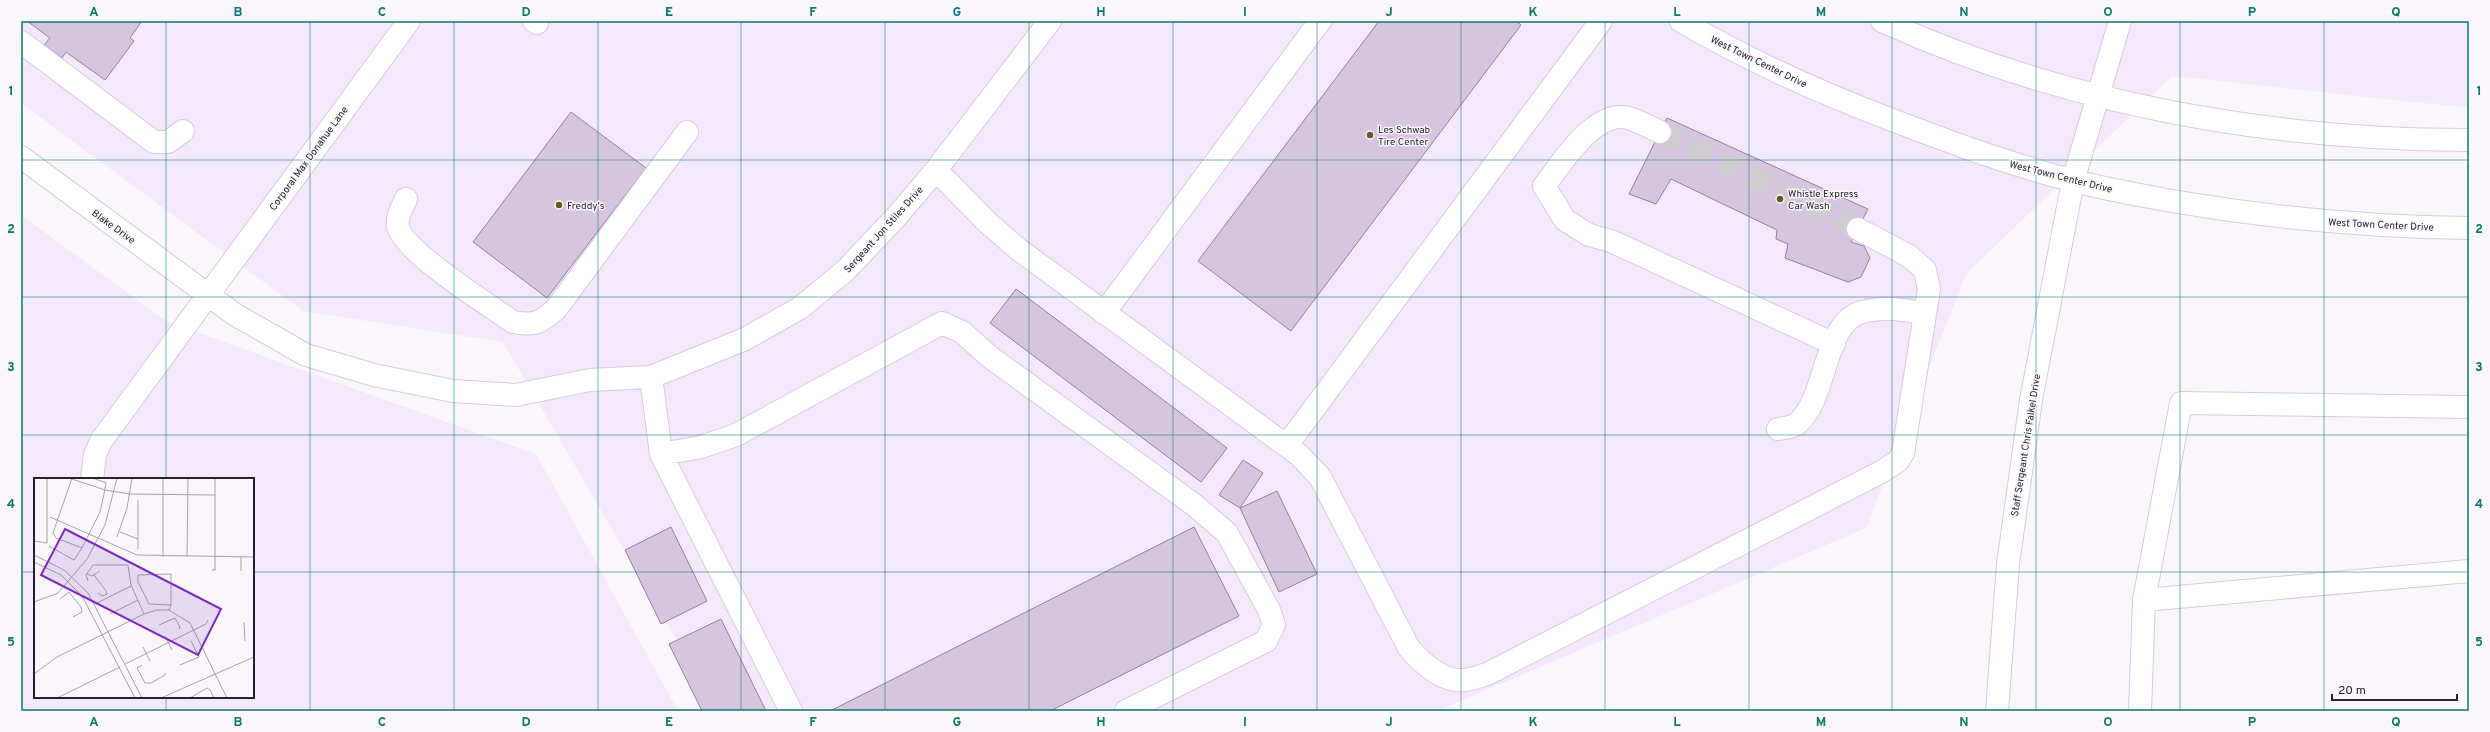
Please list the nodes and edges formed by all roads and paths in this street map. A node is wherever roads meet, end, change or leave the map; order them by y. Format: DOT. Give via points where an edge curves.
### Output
graph roads {
  1 [pos="409,21"];
  2 [pos="1050,21"];
  3 [pos="1320,21"];
  4 [pos="1601,21"];
  5 [pos="1681,21"];
  6 [pos="1882,21"];
  7 [pos="2120,21"];
  8 [pos="21,42"];
  9 [pos="2099,95"];
  10 [pos="183,131"];
  11 [pos="687,132"];
  12 [pos="1660,132"];
  13 [pos="2469,140"];
  14 [pos="21,157"];
  15 [pos="936,170"];
  16 [pos="2073,181"];
  17 [pos="406,198"];
  18 [pos="2469,228"];
  19 [pos="1858,229"];
  20 [pos="208,294"];
  21 [pos="1104,313"];
  22 [pos="1926,313"];
  23 [pos="1834,344"];
  24 [pos="651,377"];
  25 [pos="2469,407"];
  26 [pos="1778,430"];
  27 [pos="1287,445"];
  28 [pos="661,454"];
  29 [pos="92,478"];
  30 [pos="2469,571"];
  31 [pos="2144,600"];
  32 [pos="792,711"];
  33 [pos="1126,711"];
  34 [pos="1997,711"];
  35 [pos="2140,711"];
  1 -- 20 [label="street, Corporal Max Donahue Lane"];
  2 -- 15 [label="street, Sergeant Jon Stiles Drive"];
  3 -- 21 [label="street"];
  4 -- 27 [label="street"];
  5 -- 16 [label="street, West Town Center Drive" via="1787,76 1853,105 2005,162"];
  6 -- 9 [label="street" via="1971,57"];
  7 -- 9 [label="street, Staff Sergeant Chris Falkel Drive"];
  8 -- 10 [label="street" via="154,142 168,142"];
  9 -- 13 [label="street" via="2185,114 2278,129 2359,137"];
  9 -- 16 [label="street, Staff Sergeant Chris Falkel Drive"];
  11 -- 17 [label="street" via="556,309 542,321 530,325 513,322 425,258 406,241 398,227 399,214"];
  12 -- 23 [label="street" via="1624,117 1609,118 1593,126 1544,186 1565,220 1589,235 1611,242"];
  14 -- 20 [label="street, Blake Drive"];
  15 -- 21 [label="street" via="988,223 1018,249"];
  15 -- 24 [label="street, Sergeant Jon Stiles Drive" via="846,271 800,308 745,339"];
  16 -- 18 [label="street, West Town Center Drive" via="2227,210 2304,220"];
  16 -- 34 [label="street, Staff Sergeant Chris Falkel Drive" via="2022,455 2008,564"];
  19 -- 22 [label="street" via="1909,256 1925,270 1929,289"];
  20 -- 24 [label="street, Sergeant Jon Stiles Drive" via="234,314 306,355 374,375 453,391 516,395 590,380"];
  20 -- 29 [label="street, Corporal Max Donahue Lane" via="101,441 95,455"];
  21 -- 27 [label="street"];
  22 -- 23 [label="street" via="1885,308 1860,312 1843,324"];
  22 -- 27 [label="street" via="1903,453 1898,461 1487,674 1464,680 1442,675 1422,662 1409,648 1320,477"];
  23 -- 26 [label="street" via="1813,405 1798,424"];
  24 -- 28 [label="street"];
  25 -- 31 [label="street" via="2182,403"];
  28 -- 32 [label="street"];
  28 -- 33 [label="street" via="701,447 736,435 942,323 962,332 990,357 1193,504 1227,533 1269,610 1274,625 1266,641"];
  30 -- 31 [label="street"];
  31 -- 35 [label="street"];
}
